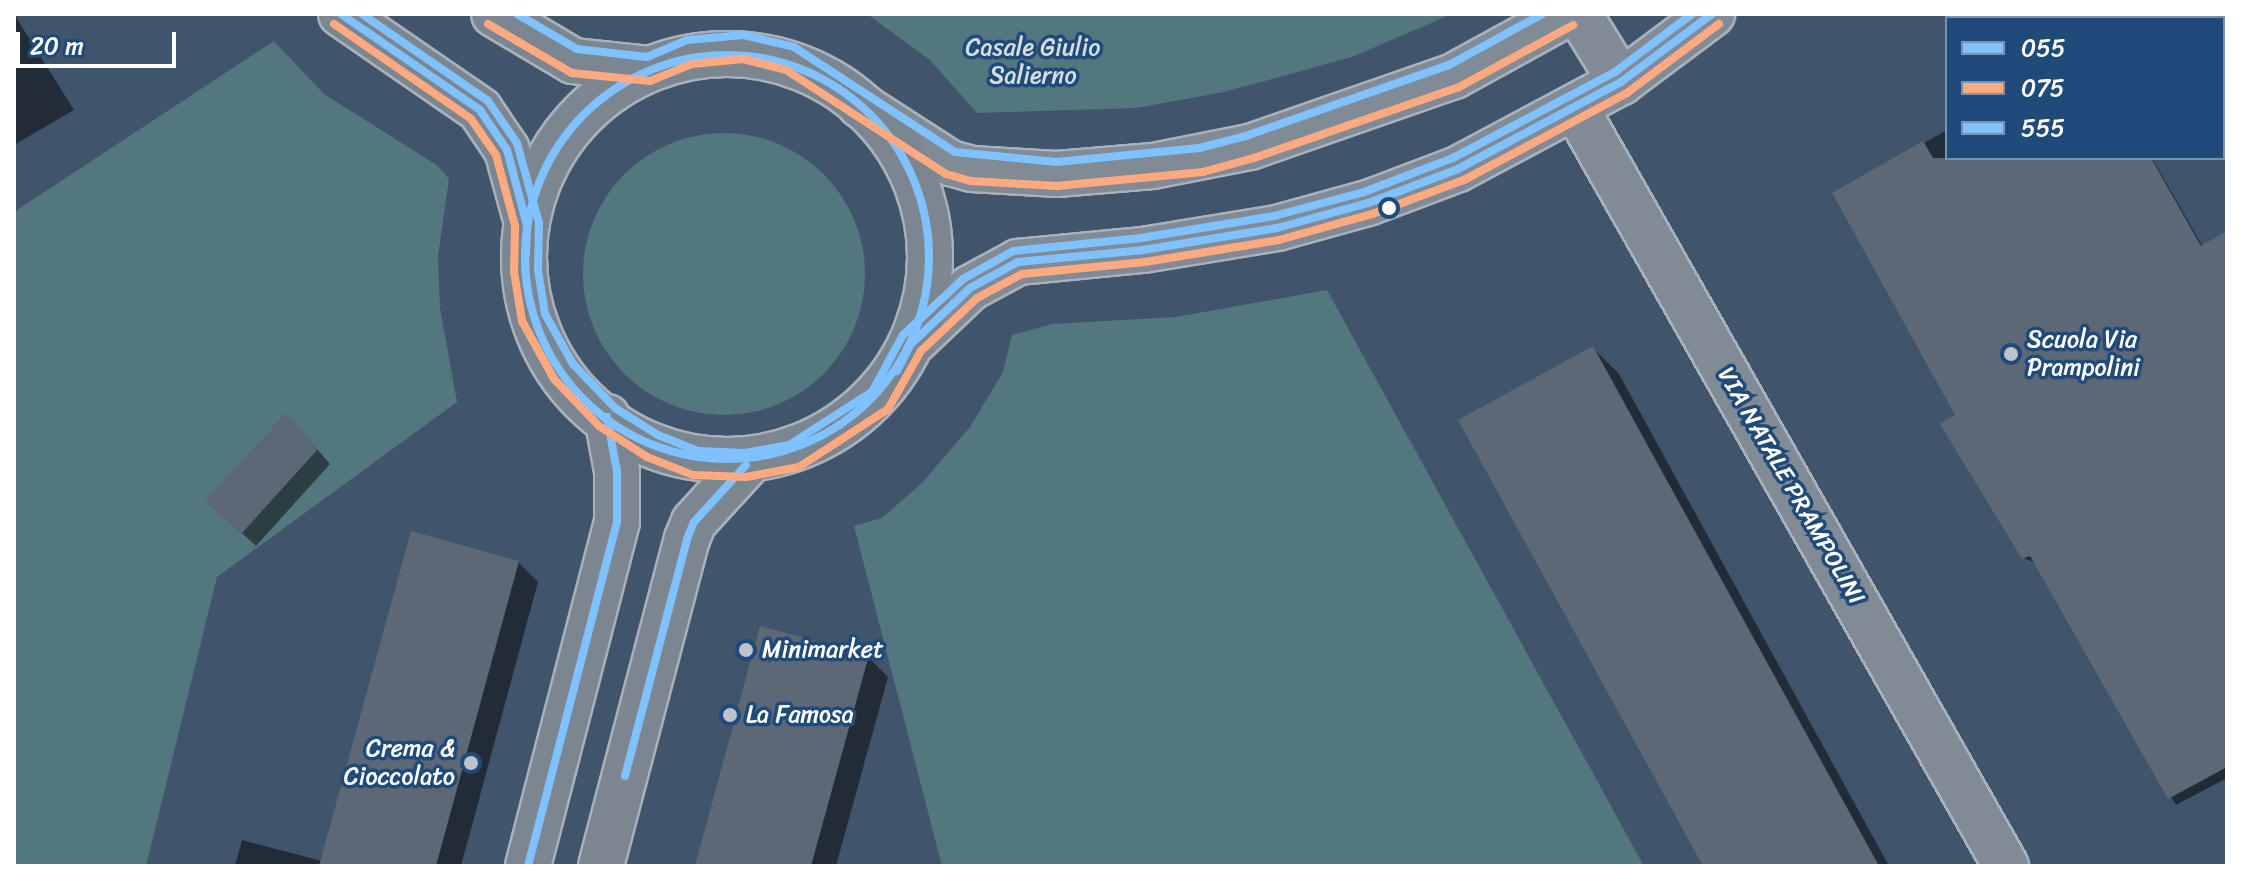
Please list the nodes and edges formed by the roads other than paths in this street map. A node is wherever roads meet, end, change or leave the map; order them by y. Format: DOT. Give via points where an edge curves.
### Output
graph roads {
  1 [pos="341,14"];
  2 [pos="494,14"];
  3 [pos="1567,14"];
  4 [pos="1579,14"];
  5 [pos="1712,14"];
  6 [pos="649,69"];
  7 [pos="1621,82"];
  8 [pos="860,105"];
  9 [pos="1575,107"];
  10 [pos="527,225"];
  11 [pos="911,344"];
  12 [pos="607,417"];
  13 [pos="746,465"];
  14 [pos="528,866"];
  15 [pos="601,866"];
  16 [pos="2006,866"];
  1 -- 10 [label="main road" via="480,110 507,150"];
  2 -- 6 [label="main road" via="573,61"];
  3 -- 8 [label="street" via="1454,76 1250,147 1153,166 1057,174 972,169 950,163"];
  4 -- 7 [label="street"];
  5 -- 7 [label="street"];
  6 -- 8 [label="main road" via="689,52 744,47 791,59"];
  6 -- 10 [label="main road" via="598,100 565,130 541,173"];
  7 -- 9 [label="street"];
  8 -- 11 [label="main road" via="898,152 918,211 924,275"];
  9 -- 11 [label="street" via="1458,169 1368,203 1247,233 1018,262 970,288"];
  9 -- 16 [label="street, VIA NATALE PRAMPOLINI"];
  10 -- 12 [label="main road" via="526,271 534,318 563,371"];
  11 -- 13 [label="main road" via="881,400 794,456"];
  12 -- 13 [label="main road" via="652,446 695,463"];
  12 -- 14 [label="main road" via="617,471 617,522"];
  13 -- 15 [label="main road" via="694,522 687,539"];
}
